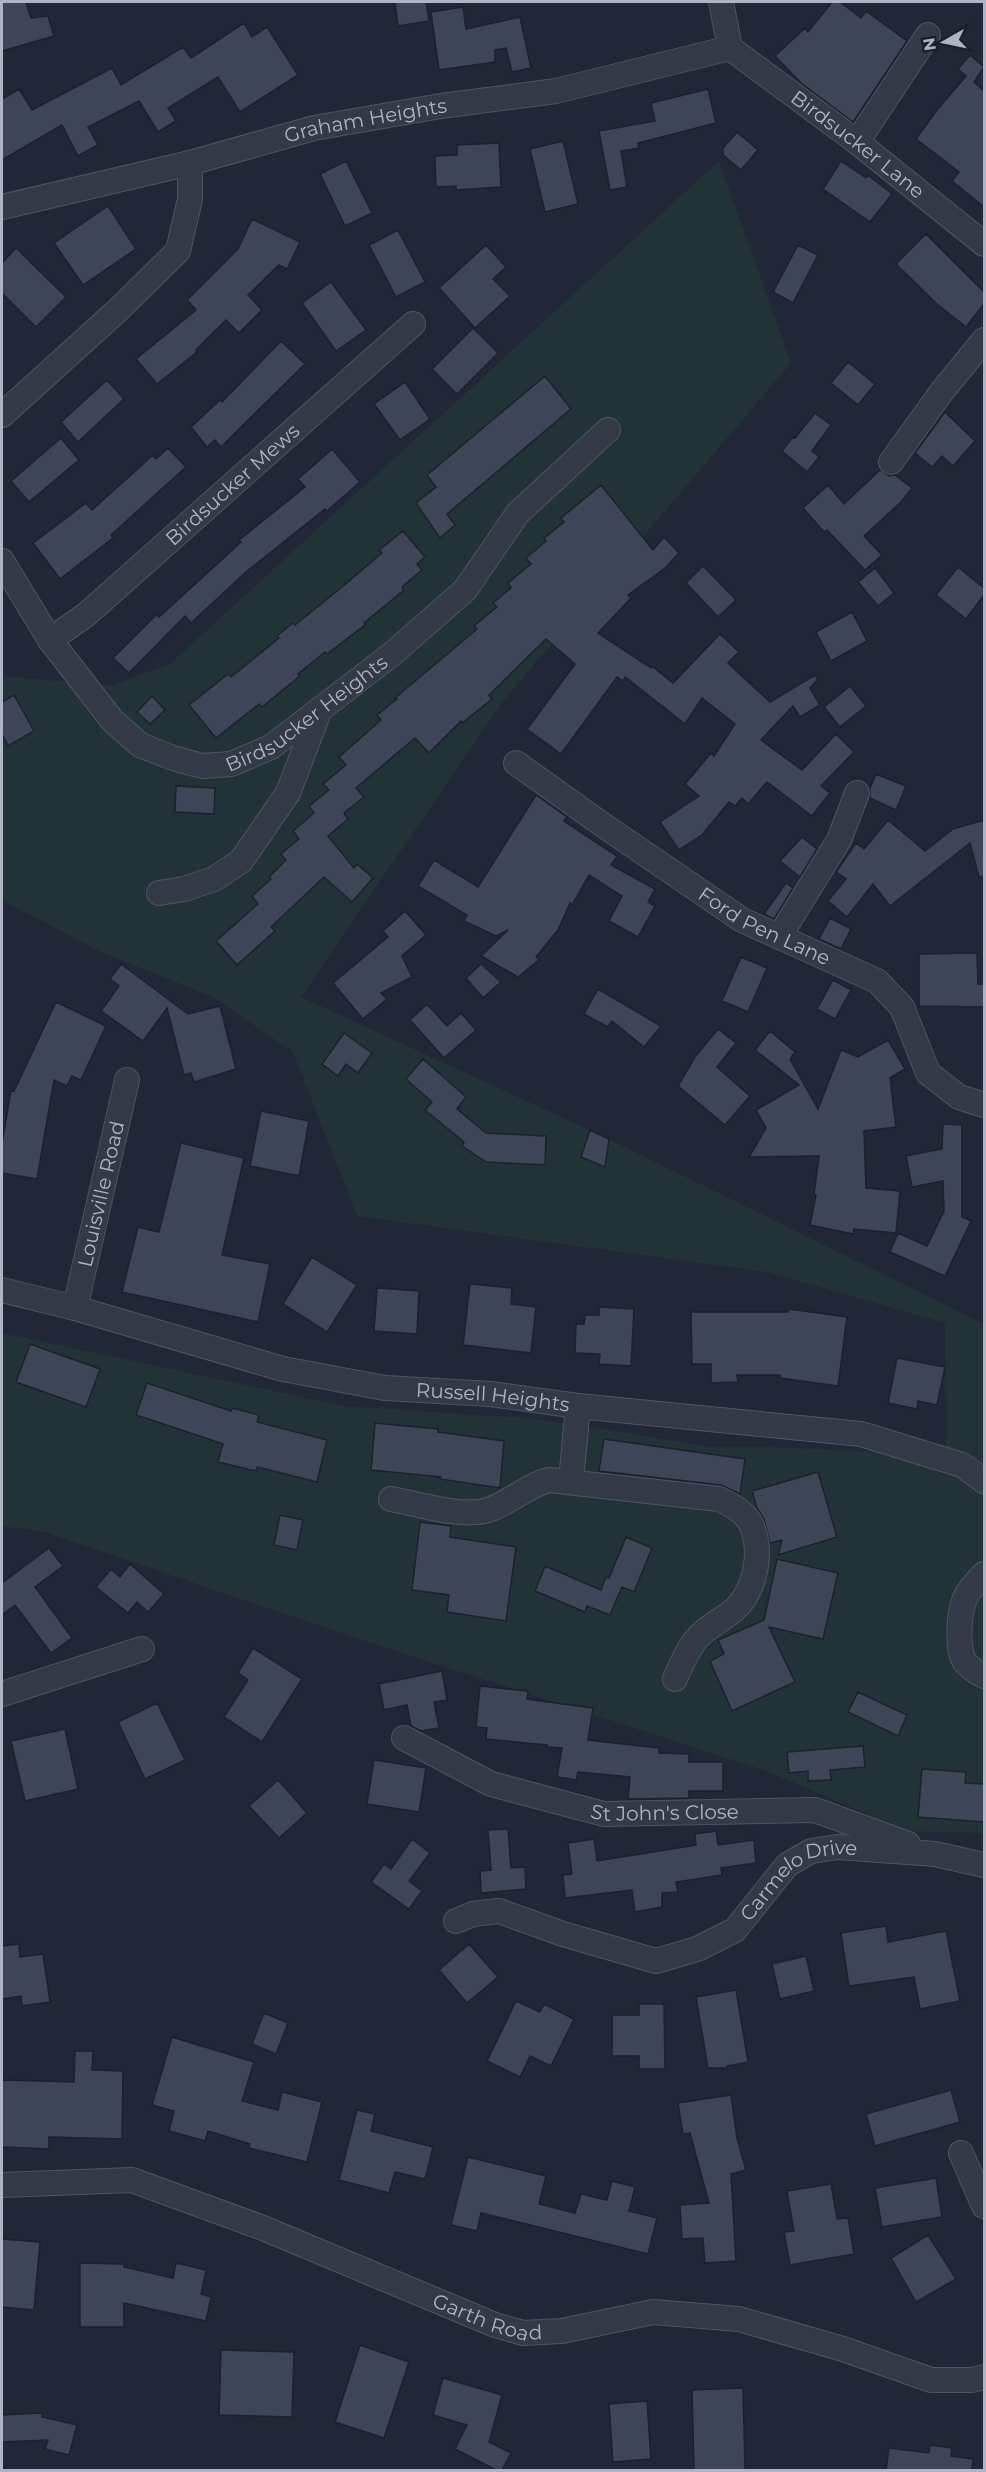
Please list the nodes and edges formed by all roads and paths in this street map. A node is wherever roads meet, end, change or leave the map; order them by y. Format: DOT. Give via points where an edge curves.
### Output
graph roads {
  1 [pos="721,2"];
  2 [pos="928,35"];
  3 [pos="730,48"];
  4 [pos="857,142"];
  5 [pos="190,163"];
  6 [pos="2,207"];
  7 [pos="984,244"];
  8 [pos="413,324"];
  9 [pos="984,340"];
  10 [pos="2,415"];
  11 [pos="608,430"];
  12 [pos="891,462"];
  13 [pos="2,561"];
  14 [pos="50,640"];
  15 [pos="320,709"];
  16 [pos="516,763"];
  17 [pos="857,793"];
  18 [pos="159,893"];
  19 [pos="779,937"];
  20 [pos="127,1080"];
  21 [pos="984,1105"];
  22 [pos="2,1290"];
  23 [pos="75,1308"];
  24 [pos="578,1406"];
  25 [pos="571,1481"];
  26 [pos="984,1481"];
  27 [pos="391,1499"];
  28 [pos="984,1574"];
  29 [pos="141,1649"];
  30 [pos="984,1676"];
  31 [pos="675,1679"];
  32 [pos="2,1694"];
  33 [pos="404,1738"];
  34 [pos="934,1854"];
  35 [pos="984,1865"];
  36 [pos="456,1921"];
  37 [pos="961,2153"];
  38 [pos="2,2185"];
  39 [pos="984,2206"];
  40 [pos="984,2376"];
  1 -- 3 [label="street"];
  2 -- 4 [label="street"];
  3 -- 4 [label="street, Birdsucker Lane"];
  3 -- 5 [label="street, Graham Heights" via="556,91 314,128"];
  4 -- 7 [label="street, Birdsucker Lane"];
  5 -- 6 [label="street, Graham Heights"];
  5 -- 10 [label="street" via="190,199 178,251"];
  8 -- 14 [label="street, Birdsucker Mews" via="87,614"];
  9 -- 12 [label="street"];
  11 -- 15 [label="street, Birdsucker Heights" via="518,513 465,590 392,654"];
  13 -- 14 [label="street, Birdsucker Heights"];
  14 -- 15 [label="street, Birdsucker Heights" via="112,720 140,744 202,766 231,764 271,747"];
  15 -- 18 [label="street" via="288,793 241,861 214,879 184,890"];
  16 -- 19 [label="street, Ford Pen Lane" via="742,920"];
  17 -- 19 [label="street" via="839,840"];
  19 -- 21 [label="street, Ford Pen Lane" via="877,981 902,1007 928,1073 959,1097"];
  20 -- 23 [label="street, Louisville Road"];
  22 -- 23 [label="street, Russell Heights"];
  23 -- 24 [label="street, Russell Heights" via="283,1369 385,1388 490,1394"];
  24 -- 25 [label="street"];
  24 -- 26 [label="street, Russell Heights" via="861,1434 962,1465"];
  25 -- 27 [label="street" via="536,1483 490,1509 472,1514"];
  25 -- 31 [label="street" via="719,1499 735,1507 751,1523 756,1544 754,1582 735,1609 694,1642"];
  28 -- 30 [label="street" via="965,1597 960,1637 963,1661"];
  29 -- 32 [label="street"];
  33 -- 34 [label="street, St John's Close" via="491,1784 604,1814 815,1810"];
  34 -- 35 [label="street, Carmelo Drive"];
  34 -- 36 [label="street, Carmelo Drive" via="838,1847 811,1851 787,1865 735,1930 698,1950 656,1961 499,1911"];
  37 -- 39 [label="street"];
  38 -- 40 [label="street, Garth Road" via="132,2180 263,2228 495,2325 523,2332 562,2331 653,2312 739,2319 931,2380 972,2380"];
}
